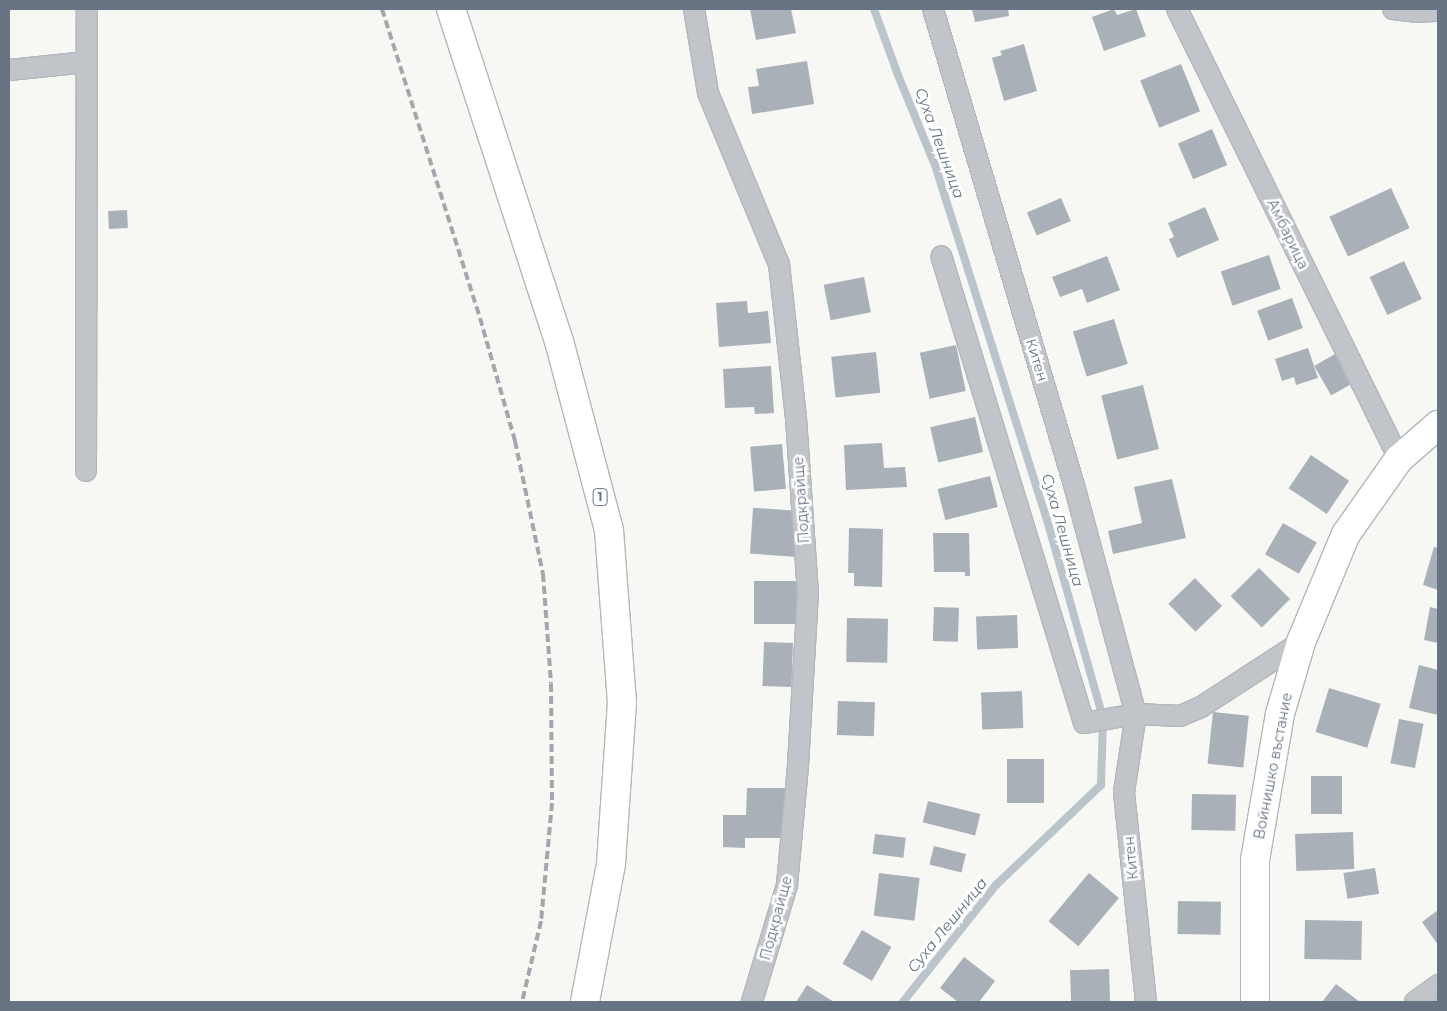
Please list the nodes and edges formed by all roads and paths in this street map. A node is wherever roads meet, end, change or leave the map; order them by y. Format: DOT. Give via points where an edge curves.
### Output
graph roads {
  1 [pos="87,9"];
  2 [pos="451,9"];
  3 [pos="694,9"];
  4 [pos="933,9"];
  5 [pos="1177,9"];
  6 [pos="1393,9"];
  7 [pos="1438,11"];
  8 [pos="87,62"];
  9 [pos="9,70"];
  10 [pos="941,256"];
  11 [pos="1438,425"];
  12 [pos="1399,459"];
  13 [pos="86,471"];
  14 [pos="1301,642"];
  15 [pos="1136,714"];
  16 [pos="1438,985"];
  17 [pos="585,1002"];
  18 [pos="752,1002"];
  19 [pos="1146,1002"];
  20 [pos="1255,1002"];
  21 [pos="1415,1002"];
  1 -- 8 [label="street"];
  2 -- 17 [label="main road, 1" via="559,341 609,530 622,702 611,864"];
  3 -- 18 [label="street, Подкрайще" via="708,92 779,264 796,418 808,592 787,885"];
  4 -- 15 [label="street, Китен" via="1074,485"];
  5 -- 12 [label="street, Амбарица"];
  6 -- 7 [label="street"];
  8 -- 9 [label="street"];
  8 -- 13 [label="street"];
  10 -- 15 [label="street" via="1084,723"];
  11 -- 12 [label="main road, Войнишко въстание"];
  12 -- 14 [label="main road, Войнишко въстание" via="1346,534"];
  14 -- 15 [label="street" via="1200,707 1180,716"];
  14 -- 20 [label="main road, Войнишко въстание" via="1280,714 1255,860"];
  15 -- 19 [label="street, Китен" via="1124,792"];
  16 -- 21 [label="street"];
}
